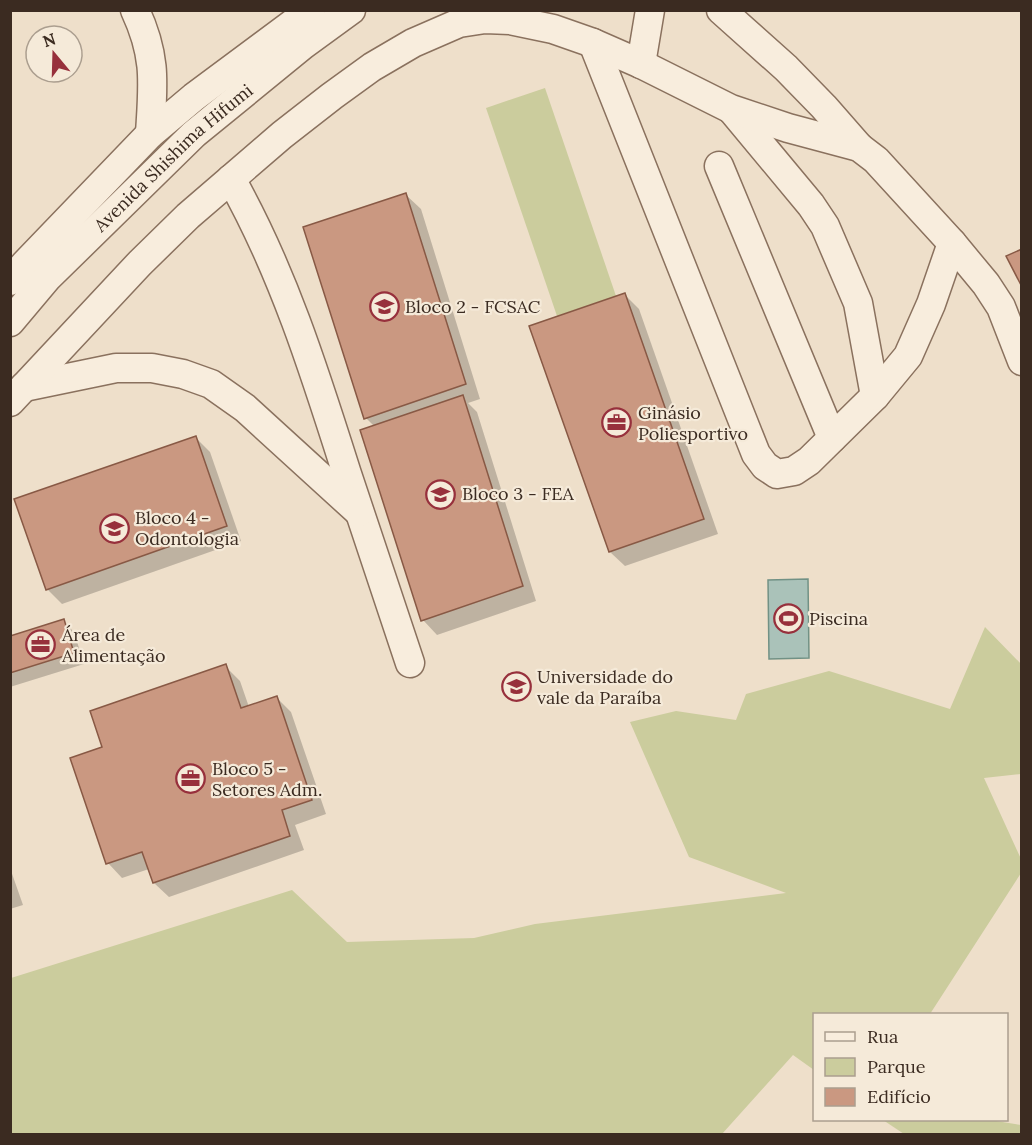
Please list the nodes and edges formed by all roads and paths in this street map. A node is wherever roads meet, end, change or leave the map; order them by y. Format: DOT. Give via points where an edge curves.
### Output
graph roads {
  1 [pos="135,10"];
  2 [pos="311,10"];
  3 [pos="351,10"];
  4 [pos="650,10"];
  5 [pos="721,10"];
  6 [pos="593,43"];
  7 [pos="641,64"];
  8 [pos="731,109"];
  9 [pos="150,134"];
  10 [pos="858,147"];
  11 [pos="719,166"];
  12 [pos="231,178"];
  13 [pos="952,243"];
  14 [pos="10,281"];
  15 [pos="10,322"];
  16 [pos="1022,361"];
  17 [pos="17,395"];
  18 [pos="875,396"];
  19 [pos="832,438"];
  20 [pos="360,513"];
  21 [pos="410,663"];
  1 -- 9 [label="street" via="152,66"];
  2 -- 9 [label="street, Avenida Shishima Hifumi"];
  3 -- 15 [label="street, Avenida Shishima Hifumi" via="194,134 47,278"];
  4 -- 7 [label="street"];
  5 -- 10 [label="street" via="786,68"];
  6 -- 7 [label="street"];
  6 -- 12 [label="street" via="510,20 459,22 372,68"];
  6 -- 19 [label="street" via="756,454 777,474 794,471"];
  7 -- 8 [label="street"];
  8 -- 10 [label="street"];
  8 -- 18 [label="street" via="825,226 858,303"];
  9 -- 14 [label="street, Avenida Shishima Hifumi"];
  10 -- 13 [label="street" via="876,160"];
  11 -- 19 [label="street"];
  12 -- 17 [label="street" via="140,263"];
  12 -- 20 [label="street" via="271,257"];
  13 -- 16 [label="street" via="1001,307"];
  13 -- 18 [label="street" via="908,356"];
  17 -- 20 [label="street" via="116,368 152,368 183,374 211,384 245,408"];
  18 -- 19 [label="street"];
  20 -- 21 [label="street"];
}
